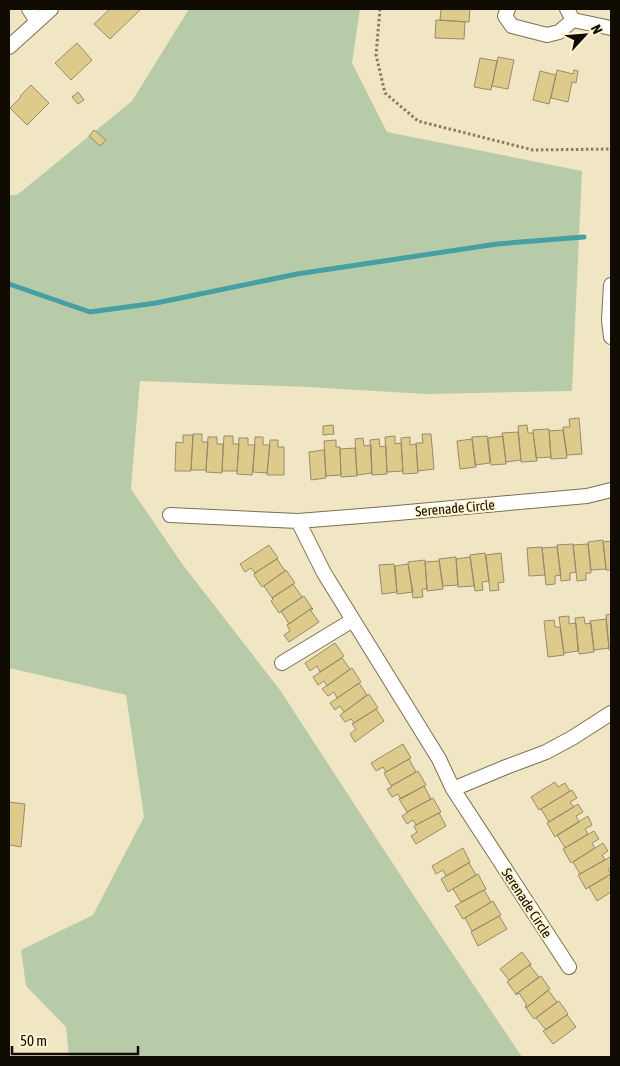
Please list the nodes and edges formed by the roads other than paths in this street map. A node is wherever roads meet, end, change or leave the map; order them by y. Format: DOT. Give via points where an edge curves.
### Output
graph roads {
  1 [pos="29,9"];
  2 [pos="51,9"];
  3 [pos="508,9"];
  4 [pos="570,15"];
  5 [pos="37,21"];
  6 [pos="611,28"];
  7 [pos="9,47"];
  8 [pos="611,284"];
  9 [pos="611,337"];
  10 [pos="611,490"];
  11 [pos="170,515"];
  12 [pos="298,521"];
  13 [pos="353,620"];
  14 [pos="282,663"];
  15 [pos="611,713"];
  16 [pos="453,789"];
  17 [pos="568,967"];
  1 -- 5 [label="street"];
  2 -- 5 [label="street"];
  3 -- 4 [label="street" via="505,16 512,26 546,35 559,32"];
  4 -- 6 [label="street"];
  5 -- 7 [label="street"];
  8 -- 9 [label="street"];
  10 -- 12 [label="street, Serenade Circle" via="587,496"];
  11 -- 12 [label="street, Serenade Circle"];
  12 -- 13 [label="street, Serenade Circle" via="324,573"];
  13 -- 14 [label="street"];
  13 -- 16 [label="street, Serenade Circle" via="440,759"];
  15 -- 16 [label="street" via="546,752"];
  16 -- 17 [label="street, Serenade Circle"];
}
